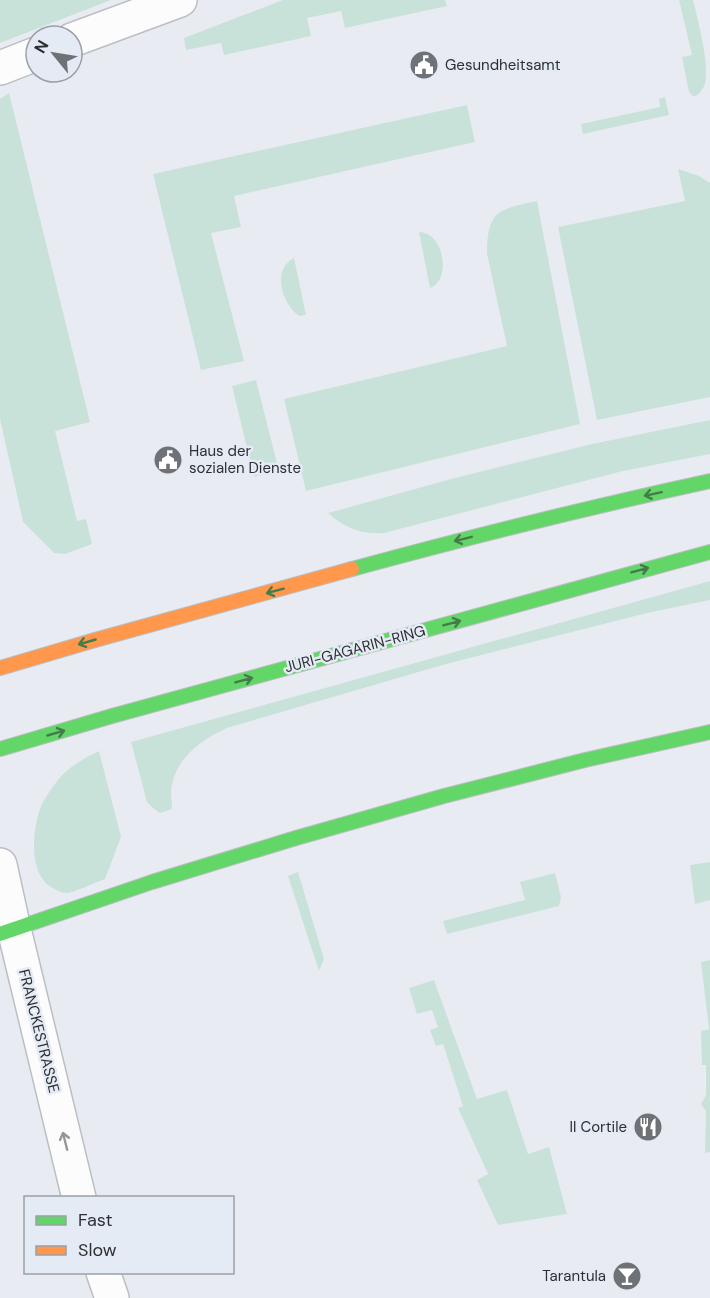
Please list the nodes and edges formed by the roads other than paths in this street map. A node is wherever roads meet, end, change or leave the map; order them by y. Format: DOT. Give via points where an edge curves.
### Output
graph roads {
  1 [pos="180,0"];
  2 [pos="84,36"];
  3 [pos="24,59"];
  4 [pos="0,68"];
  5 [pos="710,481"];
  6 [pos="710,552"];
  7 [pos="0,668"];
  8 [pos="710,732"];
  9 [pos="0,749"];
  10 [pos="0,865"];
  11 [pos="7,931"];
  12 [pos="80,1196"];
  13 [pos="104,1274"];
  14 [pos="112,1298"];
  1 -- 2 [label="street"];
  3 -- 4 [label="street"];
  5 -- 7 [label="street, one-way" via="451,542"];
  9 -- 6 [label="street, JURI-GAGARIN-RING, one-way"];
  8 -- 11 [label="street" via="585,760 296,838"];
  10 -- 11 [label="street, FRANCKESTRASSE"];
  12 -- 11 [label="street, FRANCKESTRASSE, one-way"];
  13 -- 14 [label="street"];
}
